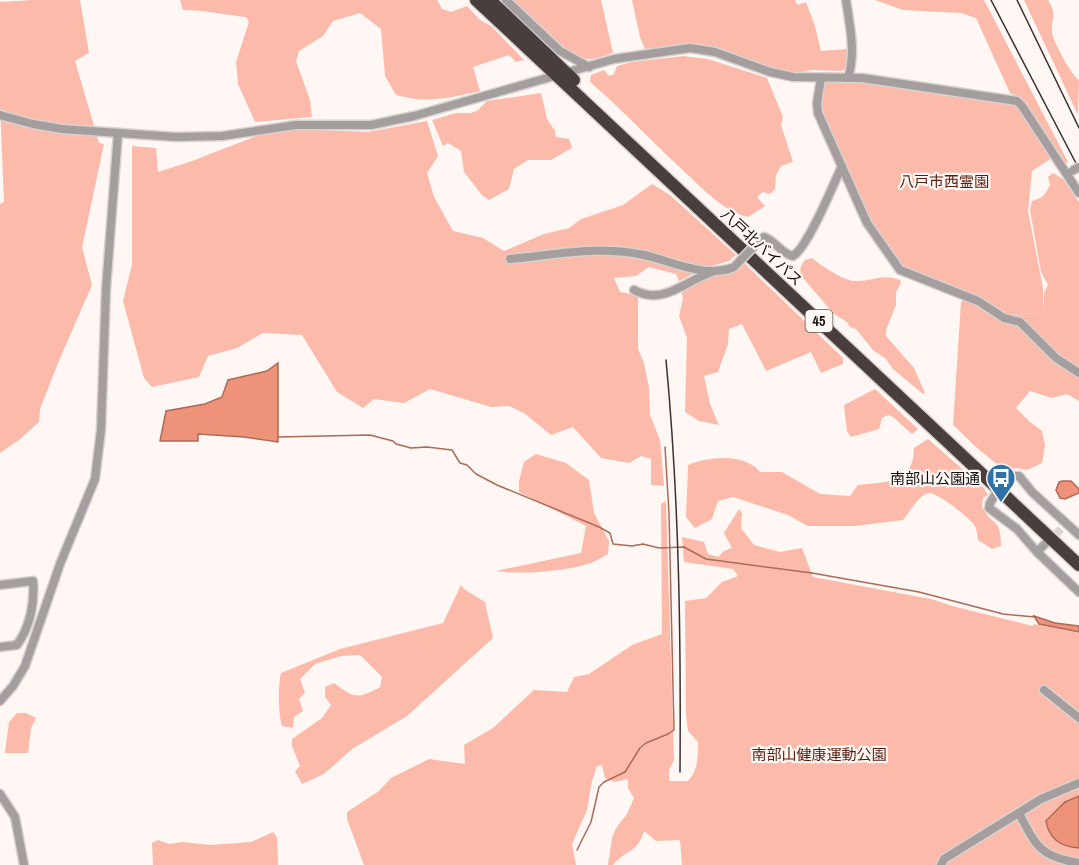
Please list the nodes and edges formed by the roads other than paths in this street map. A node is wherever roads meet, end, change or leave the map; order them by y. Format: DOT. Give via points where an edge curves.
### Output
graph roads {
  1 [pos="476,0"];
  2 [pos="490,0"];
  3 [pos="506,0"];
  4 [pos="846,0"];
  5 [pos="589,67"];
  6 [pos="563,75"];
  7 [pos="821,78"];
  8 [pos="848,78"];
  9 [pos="0,115"];
  10 [pos="118,133"];
  11 [pos="842,166"];
  12 [pos="1072,171"];
  13 [pos="1079,193"];
  14 [pos="510,259"];
  15 [pos="715,271"];
  16 [pos="634,290"];
  17 [pos="1079,373"];
  18 [pos="999,487"];
  19 [pos="1079,535"];
  20 [pos="1045,544"];
  21 [pos="1037,552"];
  22 [pos="1079,556"];
  23 [pos="1079,565"];
  24 [pos="0,585"];
  25 [pos="1079,592"];
  26 [pos="0,646"];
  27 [pos="1044,690"];
  28 [pos="0,701"];
  29 [pos="1079,718"];
  30 [pos="1079,783"];
  31 [pos="0,794"];
  32 [pos="1020,813"];
  33 [pos="1079,863"];
  34 [pos="24,865"];
  35 [pos="940,865"];
  1 -- 6 [label="highway, 八戸北バイパス / 45" via="523,46"];
  2 -- 6 [label="highway, 八戸北バイパス / 45"];
  3 -- 5 [label="street" via="560,51"];
  4 -- 8 [label="street" via="852,36"];
  5 -- 6 [label="street"];
  5 -- 7 [label="street" via="630,56 690,48 715,52 781,76"];
  6 -- 10 [label="street" via="386,123 296,125 196,137"];
  6 -- 18 [label="highway, 八戸北バイパス / 45"];
  7 -- 8 [label="street"];
  7 -- 11 [label="street" via="818,113"];
  8 -- 12 [label="street" via="1017,102"];
  9 -- 10 [label="street" via="62,129"];
  10 -- 28 [label="street" via="95,479 25,666"];
  11 -- 15 [label="street, bridge" via="797,254 789,255 764,237 734,267"];
  11 -- 17 [label="street" via="867,223 900,270 1020,322 1056,358"];
  12 -- 13 [label="street"];
  14 -- 15 [label="street" via="613,251"];
  15 -- 16 [label="street" via="661,295 649,297"];
  18 -- 19 [label="street" via="1012,476 1018,476 1063,526"];
  18 -- 21 [label="street" via="989,508 1017,529"];
  18 -- 22 [label="highway, 八戸北バイパス / 45"];
  18 -- 23 [label="highway, 八戸北バイパス / 45"];
  20 -- 21 [label="street"];
  21 -- 25 [label="street"];
  24 -- 26 [label="street" via="33,581 35,599 18,645"];
  27 -- 29 [label="street"];
  30 -- 32 [label="street"];
  31 -- 34 [label="street" via="15,817"];
  32 -- 33 [label="street" via="1043,851"];
  32 -- 35 [label="street"];
}
